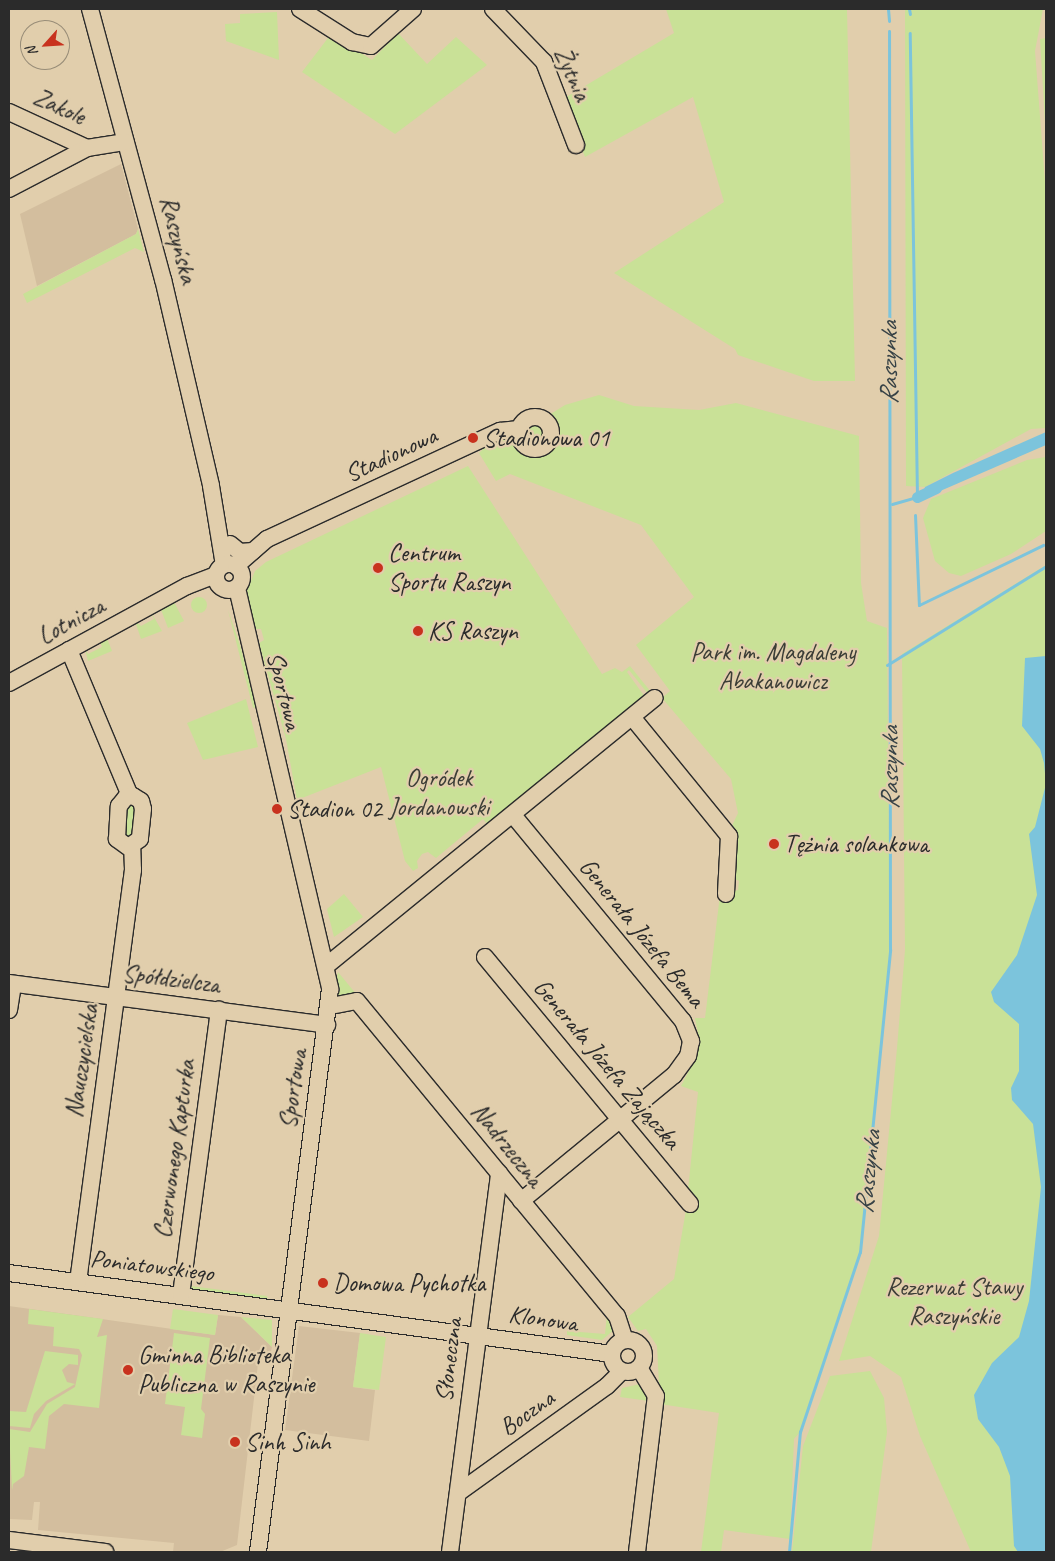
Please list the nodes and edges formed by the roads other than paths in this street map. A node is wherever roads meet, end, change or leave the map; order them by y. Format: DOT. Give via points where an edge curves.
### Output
graph roads {
  1 [pos="90,9"];
  2 [pos="300,9"];
  3 [pos="413,9"];
  4 [pos="493,9"];
  5 [pos="9,112"];
  6 [pos="126,142"];
  7 [pos="576,145"];
  8 [pos="87,148"];
  9 [pos="9,189"];
  10 [pos="519,429"];
  11 [pos="211,486"];
  12 [pos="285,533"];
  13 [pos="230,544"];
  14 [pos="253,552"];
  15 [pos="229,576"];
  16 [pos="69,650"];
  17 [pos="9,683"];
  18 [pos="655,698"];
  19 [pos="632,717"];
  20 [pos="130,796"];
  21 [pos="513,815"];
  22 [pos="132,847"];
  23 [pos="726,894"];
  24 [pos="485,957"];
  25 [pos="326,966"];
  26 [pos="11,983"];
  27 [pos="116,997"];
  28 [pos="336,1005"];
  29 [pos="9,1010"];
  30 [pos="219,1010"];
  31 [pos="327,1025"];
  32 [pos="621,1120"];
  33 [pos="498,1173"];
  34 [pos="521,1201"];
  35 [pos="690,1204"];
  36 [pos="9,1273"];
  37 [pos="78,1282"];
  38 [pos="181,1294"];
  39 [pos="289,1310"];
  40 [pos="478,1335"];
  41 [pos="625,1340"];
  42 [pos="612,1354"];
  43 [pos="639,1368"];
  44 [pos="622,1371"];
  45 [pos="458,1493"];
  46 [pos="9,1540"];
  47 [pos="105,1552"];
  48 [pos="258,1552"];
  49 [pos="450,1552"];
  50 [pos="637,1552"];
  1 -- 6 [label="street, Raszyńska"];
  2 -- 3 [label="street" via="352,42 371,46 383,39"];
  4 -- 7 [label="street, Żytnia" via="544,62"];
  5 -- 8 [label="street, Zakole"];
  6 -- 8 [label="street"];
  6 -- 11 [label="street, Raszyńska"];
  8 -- 9 [label="street"];
  10 -- 12 [label="street, Stadionowa" via="500,431"];
  11 -- 13 [label="street, Raszyńska"];
  11 -- 15 [label="street, Raszyńska"];
  12 -- 14 [label="street, Stadionowa" via="267,539"];
  12 -- 15 [label="street, Stadionowa"];
  13 -- 14 [label="street" via="240,552"];
  13 -- 15 [label="street, Raszyńska"];
  14 -- 15 [label="street, Stadionowa"];
  15 -- 16 [label="street, Lotnicza" via="158,603"];
  15 -- 25 [label="street, Sportowa" via="245,617 246,639"];
  16 -- 17 [label="street, Lotnicza"];
  16 -- 20 [label="street, Nauczycielska"];
  18 -- 19 [label="street"];
  19 -- 21 [label="street"];
  19 -- 23 [label="street" via="730,836"];
  20 -- 22 [label="street, Nauczycielska" via="141,800 144,809 140,839"];
  20 -- 22 [label="street" via="119,806 117,835 121,845"];
  21 -- 25 [label="street"];
  21 -- 32 [label="street, Generała Józefa Bema" via="683,1021 690,1034 690,1048 684,1064"];
  22 -- 27 [label="street, Nauczycielska"];
  24 -- 32 [label="street, Generała Józefa Zajączka"];
  25 -- 31 [label="street, Sportowa" via="330,989"];
  26 -- 27 [label="street, Spółdzielcza"];
  26 -- 29 [label="street"];
  27 -- 30 [label="street, Spółdzielcza"];
  27 -- 37 [label="street, Nauczycielska"];
  28 -- 33 [label="street, Nadrzeczna" via="357,1001"];
  30 -- 31 [label="street, Spółdzielcza"];
  30 -- 38 [label="street, Czerwonego Kapturka"];
  31 -- 39 [label="street, Sportowa"];
  32 -- 34 [label="street, Generała Józefa Bema"];
  32 -- 35 [label="street, Generała Józefa Zajączka"];
  33 -- 34 [label="street, Nadrzeczna"];
  33 -- 40 [label="street, Słoneczna"];
  34 -- 41 [label="street, Nadrzeczna" via="617,1316"];
  36 -- 37 [label="street, Poniatowskiego"];
  37 -- 38 [label="street, Poniatowskiego"];
  38 -- 39 [label="street, Poniatowskiego"];
  39 -- 40 [label="street, Klonowa"];
  39 -- 48 [label="street, Sportowa"];
  40 -- 42 [label="street, Klonowa"];
  40 -- 45 [label="street, Słoneczna"];
  41 -- 42 [label="street" via="616,1345"];
  41 -- 43 [label="street" via="636,1342 643,1349 644,1359"];
  42 -- 44 [label="street" via="614,1365"];
  43 -- 44 [label="street"];
  43 -- 50 [label="street" via="656,1396"];
  44 -- 45 [label="street, Boczna" via="608,1386"];
  45 -- 49 [label="street, Słoneczna"];
  46 -- 47 [label="street"];
}
